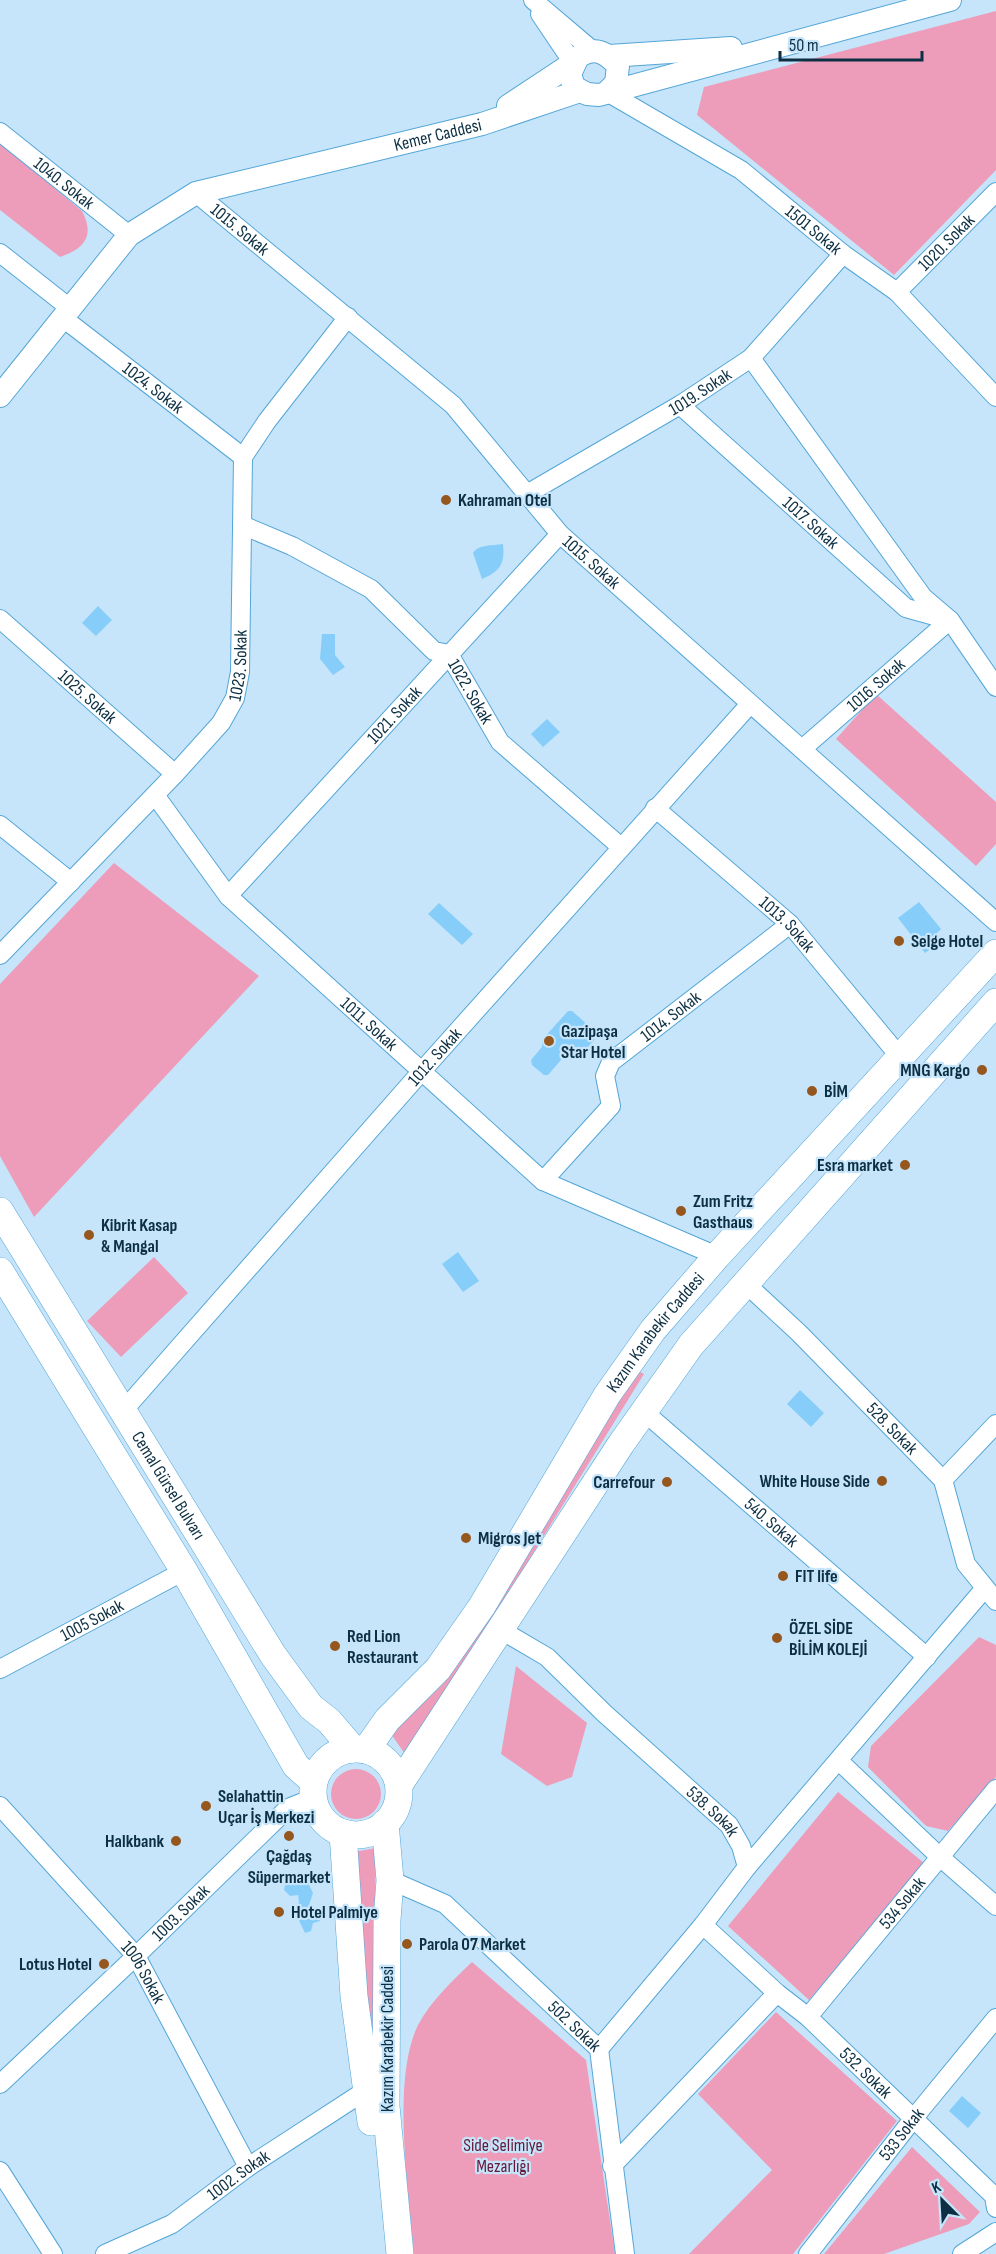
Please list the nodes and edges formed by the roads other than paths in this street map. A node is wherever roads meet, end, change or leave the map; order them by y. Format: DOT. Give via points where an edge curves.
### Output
graph roads {
  1 [pos="532,0"];
  2 [pos="950,0"];
  3 [pos="783,44"];
  4 [pos="601,53"];
  5 [pos="573,63"];
  6 [pos="580,91"];
  7 [pos="607,92"];
  8 [pos="482,123"];
  9 [pos="0,132"];
  10 [pos="996,192"];
  11 [pos="196,193"];
  12 [pos="129,235"];
  13 [pos="0,253"];
  14 [pos="843,254"];
  15 [pos="897,292"];
  16 [pos="67,313"];
  17 [pos="348,317"];
  18 [pos="751,358"];
  19 [pos="0,396"];
  20 [pos="996,397"];
  21 [pos="681,405"];
  22 [pos="243,457"];
  23 [pos="527,494"];
  24 [pos="242,525"];
  25 [pos="560,534"];
  26 [pos="0,619"];
  27 [pos="950,620"];
  28 [pos="448,654"];
  29 [pos="996,687"];
  30 [pos="750,704"];
  31 [pos="801,749"];
  32 [pos="175,774"];
  33 [pos="155,795"];
  34 [pos="656,808"];
  35 [pos="0,825"];
  36 [pos="621,847"];
  37 [pos="71,882"];
  38 [pos="228,896"];
  39 [pos="996,922"];
  40 [pos="790,924"];
  41 [pos="996,953"];
  42 [pos="0,955"];
  43 [pos="996,1002"];
  44 [pos="900,1057"];
  45 [pos="421,1072"];
  46 [pos="543,1181"];
  47 [pos="0,1211"];
  48 [pos="717,1256"];
  49 [pos="746,1283"];
  50 [pos="4,1289"];
  51 [pos="123,1411"];
  52 [pos="643,1411"];
  53 [pos="996,1424"];
  54 [pos="943,1480"];
  55 [pos="184,1571"];
  56 [pos="991,1594"];
  57 [pos="501,1630"];
  58 [pos="927,1657"];
  59 [pos="0,1669"];
  60 [pos="359,1749"];
  61 [pos="839,1761"];
  62 [pos="399,1785"];
  63 [pos="996,1789"];
  64 [pos="313,1790"];
  65 [pos="0,1806"];
  66 [pos="386,1823"];
  67 [pos="343,1833"];
  68 [pos="940,1857"];
  69 [pos="747,1867"];
  70 [pos="390,1880"];
  71 [pos="996,1906"];
  72 [pos="703,1925"];
  73 [pos="136,1956"];
  74 [pos="777,1993"];
  75 [pos="808,2017"];
  76 [pos="996,2018"];
  77 [pos="599,2049"];
  78 [pos="0,2084"];
  79 [pos="368,2089"];
  80 [pos="913,2119"];
  81 [pos="612,2166"];
  82 [pos="248,2167"];
  83 [pos="0,2171"];
  84 [pos="996,2208"];
  85 [pos="996,2232"];
  86 [pos="53,2254"];
  87 [pos="105,2254"];
  88 [pos="383,2254"];
  89 [pos="400,2254"];
  90 [pos="625,2254"];
  91 [pos="808,2254"];
  92 [pos="962,2254"];
  1 -- 4 [label="street"];
  1 -- 5 [label="street"];
  2 -- 3 [label="street, Kemer Caddesi"];
  3 -- 4 [label="street"];
  3 -- 7 [label="street, Kemer Caddesi"];
  4 -- 5 [label="street" via="578,57"];
  4 -- 7 [label="street" via="618,66 616,84"];
  5 -- 6 [label="street" via="570,74 574,87"];
  5 -- 8 [label="street"];
  6 -- 7 [label="street, Kemer Caddesi" via="595,95"];
  6 -- 8 [label="street, Kemer Caddesi"];
  7 -- 14 [label="street, 1501 Sokak" via="741,170"];
  8 -- 11 [label="street, Kemer Caddesi"];
  9 -- 12 [label="street, 1040. Sokak"];
  10 -- 15 [label="street, 1020. Sokak"];
  11 -- 12 [label="street, Kemer Caddesi"];
  11 -- 17 [label="street, 1015. Sokak"];
  12 -- 16 [label="street, Kemer Caddesi"];
  13 -- 16 [label="street, 1024. Sokak"];
  14 -- 15 [label="street, 1501 Sokak"];
  14 -- 18 [label="street, 1019. Sokak"];
  15 -- 20 [label="street, 1501 Sokak"];
  16 -- 19 [label="street, Kemer Caddesi"];
  16 -- 22 [label="street, 1024. Sokak"];
  17 -- 22 [label="street"];
  17 -- 23 [label="street, 1015. Sokak" via="453,405"];
  18 -- 21 [label="street, 1019. Sokak"];
  18 -- 27 [label="street" via="923,597"];
  21 -- 23 [label="street, 1019. Sokak"];
  21 -- 27 [label="street, 1017. Sokak" via="906,608"];
  22 -- 24 [label="street, 1023. Sokak"];
  23 -- 25 [label="street, 1015. Sokak"];
  24 -- 28 [label="street, 1022. Sokak" via="292,546 371,589 434,651"];
  24 -- 32 [label="street, 1023. Sokak" via="240,672 235,698 221,723"];
  25 -- 28 [label="street, 1021. Sokak"];
  25 -- 30 [label="street, 1015. Sokak"];
  26 -- 32 [label="street, 1025. Sokak"];
  27 -- 29 [label="street"];
  27 -- 31 [label="street, 1016. Sokak"];
  28 -- 36 [label="street, 1022. Sokak" via="500,742"];
  28 -- 38 [label="street, 1021. Sokak"];
  30 -- 31 [label="street, 1015. Sokak"];
  30 -- 34 [label="street, 1012. Sokak"];
  31 -- 39 [label="street, 1015. Sokak"];
  32 -- 33 [label="street, 1023. Sokak"];
  33 -- 37 [label="street, 1023. Sokak"];
  33 -- 38 [label="street, 1011. Sokak"];
  34 -- 36 [label="street, 1012. Sokak"];
  34 -- 40 [label="street, 1013. Sokak"];
  35 -- 37 [label="street"];
  36 -- 45 [label="street, 1012. Sokak"];
  37 -- 42 [label="street, 1023. Sokak"];
  38 -- 45 [label="street, 1011. Sokak"];
  40 -- 44 [label="street, 1013. Sokak"];
  40 -- 46 [label="street, 1014. Sokak" via="611,1062 605,1076 611,1106"];
  41 -- 44 [label="main road, Kazım Karabekir Caddesi"];
  43 -- 49 [label="main road, Kazım Karabekir Caddesi"];
  44 -- 48 [label="main road, Kazım Karabekir Caddesi"];
  45 -- 46 [label="street, 1011. Sokak"];
  45 -- 51 [label="street, 1012. Sokak"];
  46 -- 48 [label="street, 1011. Sokak"];
  47 -- 51 [label="main road, Cemal Gürsel Bulvarı"];
  48 -- 60 [label="main road, Kazım Karabekir Caddesi" via="653,1330 607,1395 482,1606 438,1669"];
  49 -- 52 [label="main road, Kazım Karabekir Caddesi" via="691,1345"];
  49 -- 54 [label="street, 528. Sokak"];
  50 -- 55 [label="main road, Cemal Gürsel Bulvarı"];
  51 -- 60 [label="main road, Cemal Gürsel Bulvarı" via="273,1655 311,1707"];
  52 -- 57 [label="main road, Kazım Karabekir Caddesi"];
  52 -- 58 [label="street, 540. Sokak"];
  53 -- 54 [label="street"];
  54 -- 56 [label="street, 528. Sokak" via="966,1564"];
  55 -- 59 [label="street, 1005 Sokak"];
  55 -- 64 [label="main road, Cemal Gürsel Bulvarı"];
  56 -- 58 [label="street"];
  57 -- 62 [label="main road, Kazım Karabekir Caddesi"];
  57 -- 69 [label="street, 538. Sokak" via="547,1657 729,1825"];
  58 -- 61 [label="street"];
  60 -- 62 [label="main road" via="375,1753 389,1764"];
  60 -- 64 [label="main road" via="331,1756 317,1773"];
  61 -- 68 [label="street"];
  61 -- 69 [label="street"];
  62 -- 66 [label="main road" via="397,1807"];
  63 -- 68 [label="street, 534 Sokak"];
  64 -- 67 [label="main road" via="322,1819"];
  64 -- 73 [label="street, 1003. Sokak" via="288,1808"];
  65 -- 73 [label="street, 1006 Sokak"];
  66 -- 67 [label="main road" via="367,1834"];
  66 -- 70 [label="main road, Kazım Karabekir Caddesi"];
  67 -- 79 [label="main road, Kazım Karabekir Caddesi" via="354,1996"];
  68 -- 71 [label="street"];
  68 -- 75 [label="street, 534 Sokak"];
  69 -- 72 [label="street"];
  70 -- 77 [label="street, 502. Sokak" via="445,1904"];
  70 -- 89 [label="main road, Kazım Karabekir Caddesi" via="386,2106"];
  72 -- 74 [label="street"];
  72 -- 77 [label="street"];
  73 -- 78 [label="street, 1003. Sokak"];
  73 -- 82 [label="street, 1006 Sokak"];
  74 -- 75 [label="street"];
  74 -- 81 [label="street"];
  75 -- 80 [label="street, 532. Sokak"];
  76 -- 80 [label="street, 533 Sokak"];
  77 -- 81 [label="street, 502. Sokak"];
  79 -- 82 [label="street, 1002. Sokak"];
  79 -- 88 [label="main road, Kazım Karabekir Caddesi"];
  80 -- 84 [label="street, 532. Sokak" via="994,2196"];
  80 -- 91 [label="street, 533 Sokak"];
  81 -- 90 [label="street, 502. Sokak"];
  82 -- 87 [label="street, 1002. Sokak" via="172,2224"];
  83 -- 86 [label="street"];
  85 -- 92 [label="street"];
}
